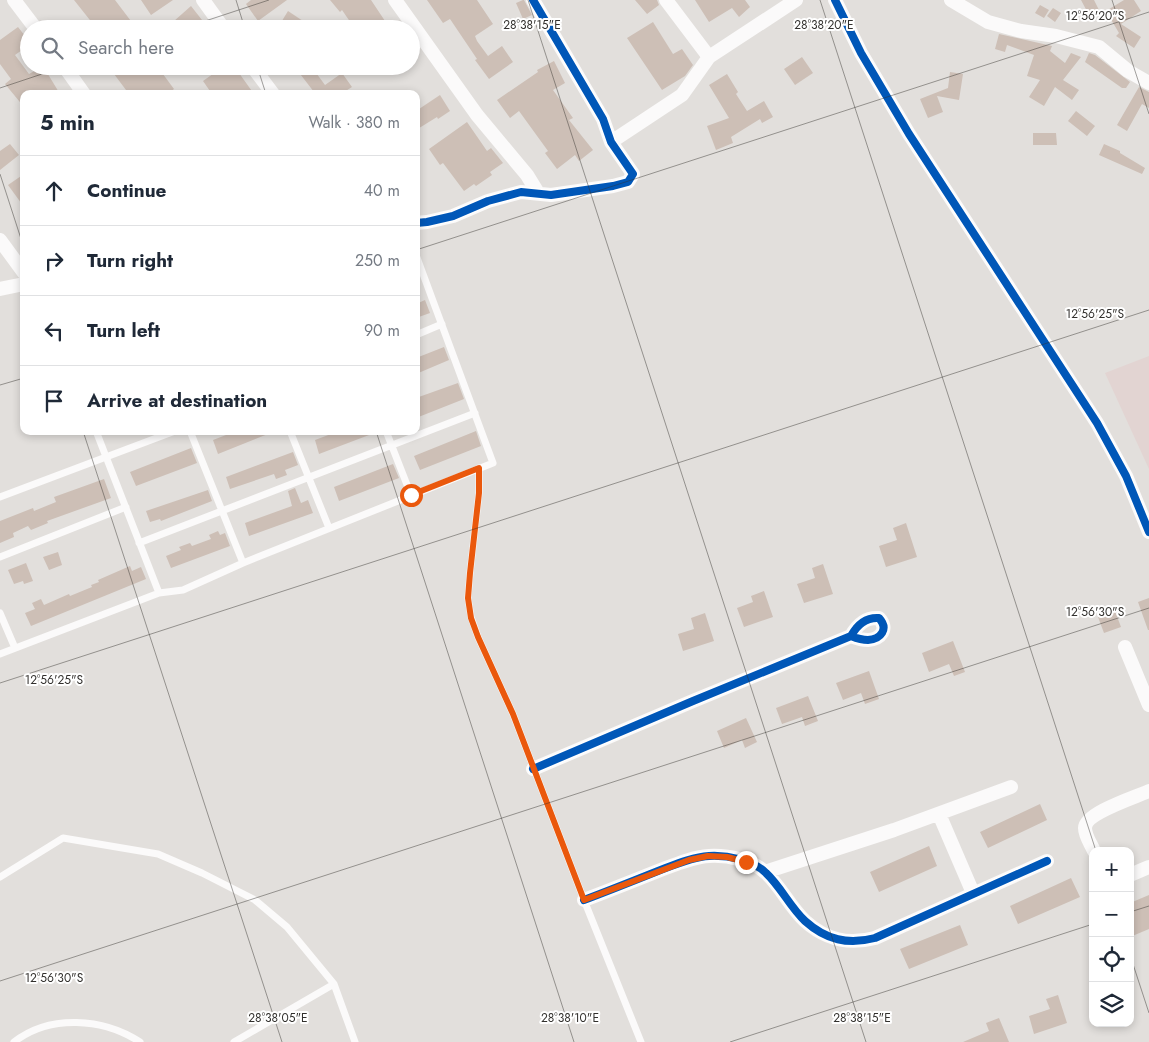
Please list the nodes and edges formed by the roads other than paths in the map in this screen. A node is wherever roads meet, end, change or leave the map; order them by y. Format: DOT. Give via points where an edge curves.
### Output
graph roads {
  1 [pos="14,0"];
  2 [pos="203,0"];
  3 [pos="395,0"];
  4 [pos="533,0"];
  5 [pos="666,0"];
  6 [pos="796,0"];
  7 [pos="835,0"];
  8 [pos="951,0"];
  9 [pos="29,20"];
  10 [pos="217,20"];
  11 [pos="409,20"];
  12 [pos="420,35"];
  13 [pos="709,57"];
  14 [pos="70,75"];
  15 [pos="259,75"];
  16 [pos="1149,83"];
  17 [pos="81,90"];
  18 [pos="270,90"];
  19 [pos="612,142"];
  20 [pos="538,193"];
  21 [pos="420,223"];
  22 [pos="0,240"];
  23 [pos="420,266"];
  24 [pos="20,268"];
  25 [pos="20,285"];
  26 [pos="0,289"];
  27 [pos="442,324"];
  28 [pos="420,333"];
  29 [pos="475,413"];
  30 [pos="420,434"];
  31 [pos="97,435"];
  32 [pos="164,435"];
  33 [pos="192,435"];
  34 [pos="292,435"];
  35 [pos="388,435"];
  36 [pos="418,435"];
  37 [pos="392,445"];
  38 [pos="105,456"];
  39 [pos="479,468"];
  40 [pos="308,477"];
  41 [pos="411,495"];
  42 [pos="0,497"];
  43 [pos="126,507"];
  44 [pos="222,510"];
  45 [pos="329,528"];
  46 [pos="1149,532"];
  47 [pos="139,543"];
  48 [pos="0,557"];
  49 [pos="243,563"];
  50 [pos="159,593"];
  51 [pos="0,613"];
  52 [pos="851,636"];
  53 [pos="1125,647"];
  54 [pos="15,648"];
  55 [pos="0,654"];
  56 [pos="1149,705"];
  57 [pos="533,769"];
  58 [pos="1011,787"];
  59 [pos="1149,791"];
  60 [pos="939,814"];
  61 [pos="1092,847"];
  62 [pos="1047,861"];
  63 [pos="1149,867"];
  64 [pos="765,872"];
  65 [pos="1134,873"];
  66 [pos="0,877"];
  67 [pos="974,893"];
  68 [pos="584,900"];
  69 [pos="334,984"];
  70 [pos="14,1042"];
  71 [pos="140,1042"];
  72 [pos="234,1042"];
  73 [pos="355,1042"];
  74 [pos="641,1042"];
  1 -- 9 [label="street"];
  2 -- 10 [label="street"];
  3 -- 11 [label="street"];
  4 -- 19 [label="street" via="603,119"];
  5 -- 13 [label="street"];
  6 -- 13 [label="street"];
  7 -- 46 [label="street" via="861,54 909,134 1097,423 1126,476"];
  8 -- 16 [label="street" via="988,22 1021,32 1056,36 1099,47 1128,71"];
  12 -- 20 [label="street" via="477,114 527,174"];
  13 -- 19 [label="street" via="682,95"];
  14 -- 17 [label="street"];
  15 -- 18 [label="street"];
  19 -- 20 [label="street" via="633,174 628,182 551,195"];
  20 -- 21 [label="street" via="521,192 452,216"];
  22 -- 24 [label="street"];
  23 -- 27 [label="lane"];
  25 -- 26 [label="street"];
  27 -- 28 [label="lane"];
  27 -- 29 [label="lane"];
  29 -- 30 [label="lane"];
  29 -- 39 [label="lane" via="493,463"];
  31 -- 38 [label="lane"];
  32 -- 38 [label="lane"];
  33 -- 44 [label="lane"];
  34 -- 40 [label="lane"];
  35 -- 37 [label="lane"];
  36 -- 37 [label="lane"];
  37 -- 40 [label="lane"];
  37 -- 41 [label="lane"];
  38 -- 42 [label="lane"];
  38 -- 43 [label="lane"];
  39 -- 41 [label="lane"];
  39 -- 57 [label="lane" via="468,598 471,618"];
  40 -- 44 [label="lane"];
  40 -- 45 [label="lane"];
  41 -- 45 [label="lane"];
  43 -- 47 [label="lane"];
  43 -- 48 [label="lane"];
  44 -- 47 [label="lane"];
  44 -- 49 [label="lane"];
  45 -- 49 [label="lane"];
  47 -- 50 [label="lane"];
  49 -- 50 [label="lane" via="184,590"];
  50 -- 54 [label="lane"];
  51 -- 54 [label="lane"];
  52 -- 57 [label="street"];
  53 -- 56 [label="street"];
  54 -- 55 [label="lane"];
  57 -- 68 [label="lane"];
  58 -- 60 [label="street"];
  59 -- 61 [label="street" via="1091,818 1085,828"];
  60 -- 64 [label="street"];
  60 -- 67 [label="street"];
  62 -- 67 [label="street"];
  63 -- 65 [label="street"];
  64 -- 67 [label="street" via="804,920 818,931 845,942 875,938"];
  64 -- 68 [label="street" via="746,862 708,856 689,860"];
  66 -- 69 [label="lane" via="63,838 158,854 255,900 287,927"];
  68 -- 74 [label="lane"];
  69 -- 72 [label="lane"];
  69 -- 73 [label="lane"];
  70 -- 71 [label="lane" via="41,1028 66,1022 116,1029"];
}
